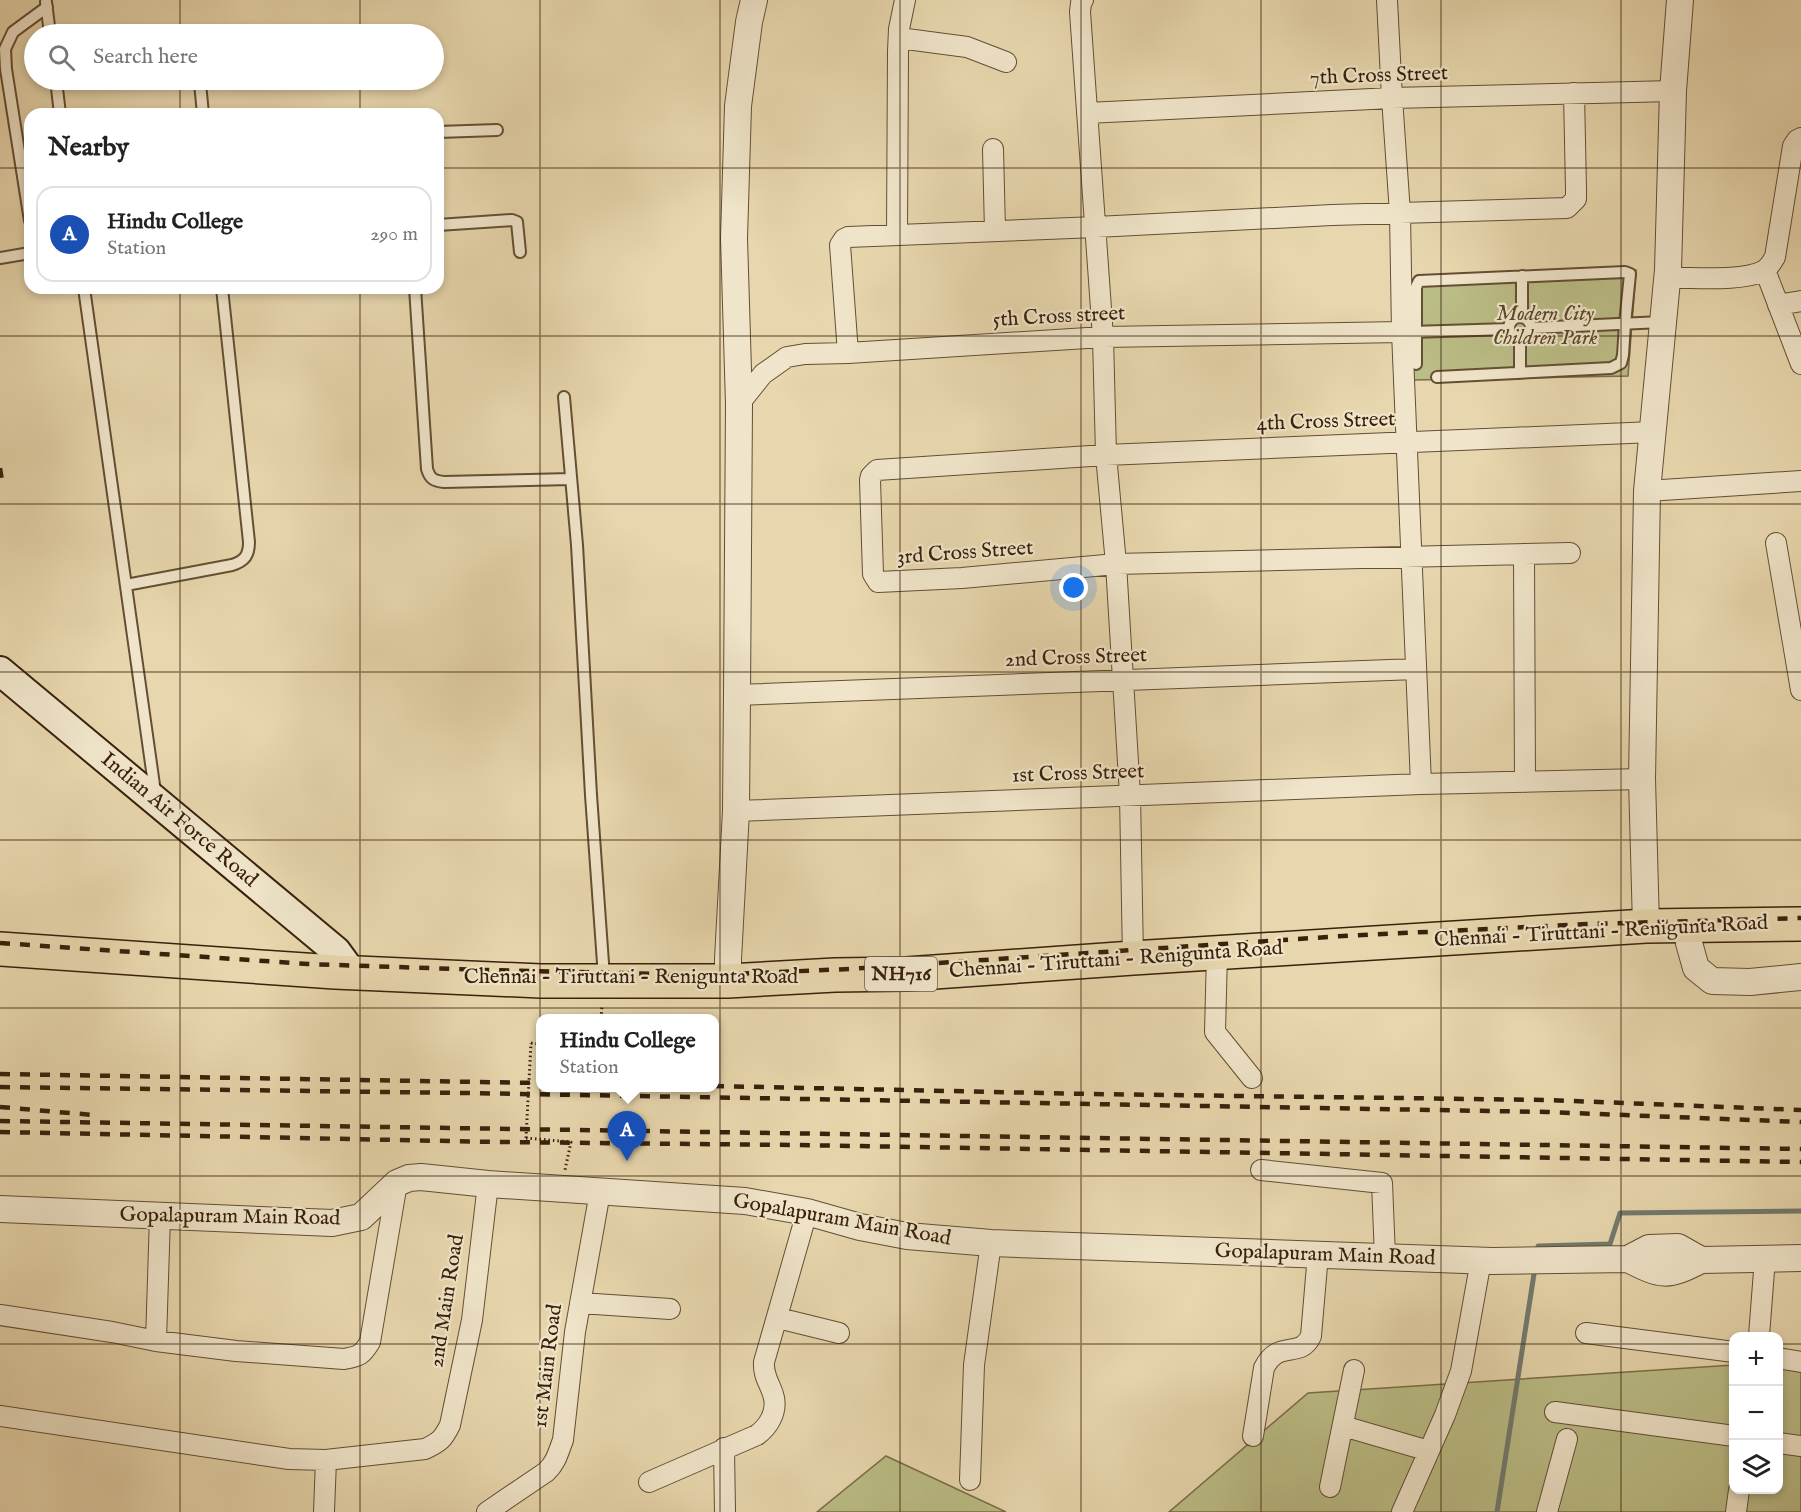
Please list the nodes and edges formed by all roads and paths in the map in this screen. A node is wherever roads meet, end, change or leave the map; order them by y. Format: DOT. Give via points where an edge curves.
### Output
graph roads {
  1 [pos="754,0"];
  2 [pos="905,0"];
  3 [pos="1083,0"];
  4 [pos="1387,0"];
  5 [pos="1680,0"];
  6 [pos="46,3"];
  7 [pos="49,24"];
  8 [pos="899,38"];
  9 [pos="1006,62"];
  10 [pos="57,90"];
  11 [pos="201,90"];
  12 [pos="1673,91"];
  13 [pos="1574,93"];
  14 [pos="1392,98"];
  15 [pos="59,108"];
  16 [pos="202,108"];
  17 [pos="1087,113"];
  18 [pos="497,130"];
  19 [pos="444,132"];
  20 [pos="1801,138"];
  21 [pos="993,149"];
  22 [pos="24,183"];
  23 [pos="1400,213"];
  24 [pos="444,225"];
  25 [pos="1096,227"];
  26 [pos="995,231"];
  27 [pos="897,235"];
  28 [pos="520,252"];
  29 [pos="24,254"];
  30 [pos="0,258"];
  31 [pos="1765,270"];
  32 [pos="1521,276"];
  33 [pos="1668,278"];
  34 [pos="85,294"];
  35 [pos="223,294"];
  36 [pos="415,294"];
  37 [pos="1801,301"];
  38 [pos="1778,305"];
  39 [pos="1522,317"];
  40 [pos="1662,322"];
  41 [pos="1625,324"];
  42 [pos="1531,327"];
  43 [pos="1509,329"];
  44 [pos="1409,332"];
  45 [pos="1103,337"];
  46 [pos="1520,339"];
  47 [pos="848,353"];
  48 [pos="1416,364"];
  49 [pos="1801,364"];
  50 [pos="1520,374"];
  51 [pos="1437,377"];
  52 [pos="564,397"];
  53 [pos="739,404"];
  54 [pos="1653,432"];
  55 [pos="1407,443"];
  56 [pos="1106,455"];
  57 [pos="1001,461"];
  58 [pos="571,479"];
  59 [pos="1801,481"];
  60 [pos="1647,491"];
  61 [pos="1776,543"];
  62 [pos="1570,553"];
  63 [pos="1524,554"];
  64 [pos="1411,557"];
  65 [pos="1116,564"];
  66 [pos="126,585"];
  67 [pos="1416,669"];
  68 [pos="0,671"];
  69 [pos="1123,680"];
  70 [pos="1801,690"];
  71 [pos="737,695"];
  72 [pos="1642,779"];
  73 [pos="1525,782"];
  74 [pos="1421,784"];
  75 [pos="1130,795"];
  76 [pos="157,801"];
  77 [pos="736,811"];
  78 [pos="1801,902"];
  79 [pos="1646,915"];
  80 [pos="1801,924"];
  81 [pos="1687,926"];
  82 [pos="0,927"];
  83 [pos="1133,946"];
  84 [pos="0,949"];
  85 [pos="1216,953"];
  86 [pos="344,962"];
  87 [pos="604,970"];
  88 [pos="728,970"];
  89 [pos="1801,977"];
  90 [pos="536,1044"];
  91 [pos="1252,1078"];
  92 [pos="1260,1170"];
  93 [pos="397,1183"];
  94 [pos="488,1184"];
  95 [pos="561,1189"];
  96 [pos="600,1191"];
  97 [pos="0,1209"];
  98 [pos="807,1212"];
  99 [pos="160,1216"];
  100 [pos="991,1243"];
  101 [pos="1318,1254"];
  102 [pos="1386,1257"];
  103 [pos="1765,1258"];
  104 [pos="1801,1258"];
  105 [pos="1481,1260"];
  106 [pos="580,1303"];
  107 [pos="670,1309"];
  108 [pos="0,1315"];
  109 [pos="777,1318"];
  110 [pos="1759,1332"];
  111 [pos="839,1333"];
  112 [pos="1587,1333"];
  113 [pos="156,1341"];
  114 [pos="1729,1351"];
  115 [pos="1783,1359"];
  116 [pos="1801,1362"];
  117 [pos="1354,1370"];
  118 [pos="1555,1412"];
  119 [pos="0,1416"];
  120 [pos="1343,1426"];
  121 [pos="1729,1435"];
  122 [pos="1253,1436"];
  123 [pos="1567,1439"];
  124 [pos="1783,1444"];
  125 [pos="1801,1446"];
  126 [pos="724,1448"];
  127 [pos="1429,1451"];
  128 [pos="326,1460"];
  129 [pos="970,1480"];
  130 [pos="649,1482"];
  131 [pos="1330,1487"];
  132 [pos="1738,1494"];
  133 [pos="324,1512"];
  134 [pos="487,1512"];
  135 [pos="725,1512"];
  136 [pos="1402,1512"];
  137 [pos="1547,1512"];
  138 [pos="1736,1512"];
  1 -- 53 [label="street" via="738,106 734,238"];
  2 -- 8 [label="street"];
  3 -- 17 [label="street" via="1080,12"];
  4 -- 14 [label="street"];
  5 -- 12 [label="street"];
  6 -- 7 [label="lane"];
  6 -- 22 [label="lane" via="13,32 5,49"];
  8 -- 9 [label="street" via="967,47"];
  8 -- 27 [label="street"];
  10 -- 15 [label="lane"];
  11 -- 16 [label="lane"];
  12 -- 13 [label="street, 7th Cross Street"];
  12 -- 33 [label="street"];
  13 -- 14 [label="street, 7th Cross Street"];
  13 -- 23 [label="street" via="1576,199 1567,208"];
  14 -- 17 [label="street, 7th Cross Street"];
  14 -- 23 [label="street"];
  17 -- 25 [label="street"];
  18 -- 19 [label="lane"];
  20 -- 31 [label="street" via="1793,146 1775,257"];
  21 -- 26 [label="street"];
  23 -- 25 [label="street"];
  23 -- 44 [label="street"];
  24 -- 28 [label="lane" via="515,221"];
  25 -- 26 [label="street"];
  25 -- 45 [label="street"];
  26 -- 27 [label="street"];
  27 -- 47 [label="street" via="848,237 841,242"];
  29 -- 30 [label="lane"];
  31 -- 33 [label="street" via="1739,277"];
  31 -- 38 [label="street"];
  32 -- 39 [label="lane"];
  32 -- 41 [label="lane" via="1628,272 1631,276"];
  32 -- 44 [label="lane" via="1419,281"];
  33 -- 40 [label="street"];
  34 -- 66 [label="lane"];
  35 -- 66 [label="lane" via="249,553 232,565"];
  36 -- 58 [label="lane" via="429,476 444,482"];
  37 -- 38 [label="street"];
  38 -- 49 [label="street"];
  39 -- 42 [label="lane"];
  39 -- 43 [label="lane" via="1513,320"];
  40 -- 41 [label="lane"];
  40 -- 54 [label="street"];
  41 -- 42 [label="lane"];
  41 -- 50 [label="lane" via="1623,355 1617,366"];
  42 -- 46 [label="lane" via="1530,334"];
  43 -- 44 [label="lane"];
  43 -- 46 [label="lane"];
  44 -- 45 [label="street, 5th Cross street"];
  44 -- 48 [label="lane"];
  44 -- 55 [label="street"];
  45 -- 47 [label="street, 5th Cross street"];
  45 -- 56 [label="street"];
  46 -- 50 [label="lane"];
  47 -- 53 [label="street, 5th Cross street" via="787,357 763,374"];
  50 -- 51 [label="lane"];
  52 -- 58 [label="lane"];
  53 -- 71 [label="street"];
  54 -- 55 [label="street, 4th Cross Street"];
  54 -- 60 [label="street"];
  55 -- 56 [label="street, 4th Cross Street"];
  55 -- 64 [label="street"];
  56 -- 57 [label="street, 4th Cross Street"];
  56 -- 65 [label="street"];
  57 -- 65 [label="street, 3rd Cross Street" via="873,472 873,574 878,582"];
  58 -- 87 [label="lane"];
  59 -- 60 [label="street"];
  60 -- 72 [label="street"];
  61 -- 70 [label="street"];
  62 -- 63 [label="street"];
  63 -- 64 [label="street"];
  63 -- 73 [label="street"];
  64 -- 65 [label="street"];
  64 -- 67 [label="street"];
  65 -- 69 [label="street"];
  66 -- 76 [label="lane"];
  67 -- 69 [label="street, 2nd Cross Street"];
  67 -- 74 [label="street"];
  68 -- 76 [label="main road, Indian Air Force Road"];
  69 -- 71 [label="street, 2nd Cross Street"];
  69 -- 75 [label="street"];
  71 -- 77 [label="street"];
  72 -- 73 [label="street, 1st Cross Street"];
  72 -- 79 [label="street"];
  73 -- 74 [label="street, 1st Cross Street"];
  74 -- 75 [label="street, 1st Cross Street"];
  75 -- 77 [label="street, 1st Cross Street"];
  75 -- 83 [label="street"];
  76 -- 86 [label="main road, Indian Air Force Road"];
  77 -- 88 [label="street"];
  78 -- 79 [label="highway, Chennai - Tiruttani - Renigunta Road / NH716"];
  79 -- 81 [label="highway, Chennai - Tiruttani - Renigunta Road / NH716"];
  79 -- 83 [label="highway, Chennai - Tiruttani - Renigunta Road / NH716"];
  79 -- 85 [label="highway, Chennai - Tiruttani - Renigunta Road / NH716"];
  80 -- 81 [label="highway, Chennai - Tiruttani - Renigunta Road / NH716"];
  81 -- 89 [label="street" via="1696,968 1712,981"];
  82 -- 86 [label="highway, Chennai - Tiruttani - Renigunta Road / NH716"];
  83 -- 85 [label="highway, Chennai - Tiruttani - Renigunta Road / NH716"];
  83 -- 88 [label="highway, Chennai - Tiruttani - Renigunta Road / NH716" via="906,974"];
  84 -- 86 [label="highway, Chennai - Tiruttani - Renigunta Road / NH716"];
  85 -- 91 [label="street" via="1215,1032"];
  86 -- 87 [label="highway, Chennai - Tiruttani - Renigunta Road / NH716" via="541,981"];
  87 -- 88 [label="highway, Chennai - Tiruttani - Renigunta Road / NH716"];
  90 -- 95 [label="path, bridge" via="531,1043 526,1138 571,1142"];
  92 -- 102 [label="street" via="1382,1183"];
  93 -- 94 [label="street, Gopalapuram Main Road" via="422,1177"];
  93 -- 99 [label="street, Gopalapuram Main Road" via="362,1217 332,1223"];
  93 -- 113 [label="street" via="370,1342 362,1354 344,1359"];
  94 -- 95 [label="street, Gopalapuram Main Road"];
  94 -- 128 [label="street, 2nd Main Road" via="472,1320 450,1425 443,1439 425,1449"];
  95 -- 96 [label="street, Gopalapuram Main Road"];
  96 -- 98 [label="street, Gopalapuram Main Road" via="746,1201"];
  96 -- 106 [label="street, 1st Main Road"];
  97 -- 99 [label="street, Gopalapuram Main Road"];
  98 -- 100 [label="street, Gopalapuram Main Road" via="907,1236"];
  98 -- 109 [label="street"];
  99 -- 113 [label="street"];
  100 -- 101 [label="street, Gopalapuram Main Road"];
  100 -- 129 [label="street" via="974,1365"];
  101 -- 102 [label="street, Gopalapuram Main Road"];
  101 -- 122 [label="street" via="1311,1336 1304,1346 1278,1351 1268,1361"];
  102 -- 105 [label="street, Gopalapuram Main Road"];
  103 -- 104 [label="street"];
  103 -- 105 [label="street, Gopalapuram Main Road" via="1701,1260 1677,1272 1656,1272 1628,1259"];
  103 -- 110 [label="street"];
  105 -- 127 [label="street" via="1461,1371"];
  106 -- 107 [label="street"];
  106 -- 134 [label="street, 1st Main Road" via="563,1440 554,1464"];
  108 -- 113 [label="street"];
  109 -- 111 [label="street"];
  109 -- 126 [label="street" via="763,1371 774,1399 774,1412 766,1428 757,1435"];
  112 -- 114 [label="street"];
  115 -- 116 [label="street"];
  117 -- 120 [label="street"];
  118 -- 121 [label="street"];
  119 -- 128 [label="street" via="289,1459"];
  120 -- 127 [label="street"];
  120 -- 131 [label="street"];
  123 -- 137 [label="street"];
  124 -- 125 [label="street"];
  126 -- 130 [label="street"];
  126 -- 135 [label="street"];
  127 -- 136 [label="street"];
  128 -- 133 [label="street"];
  132 -- 138 [label="street"];
}
